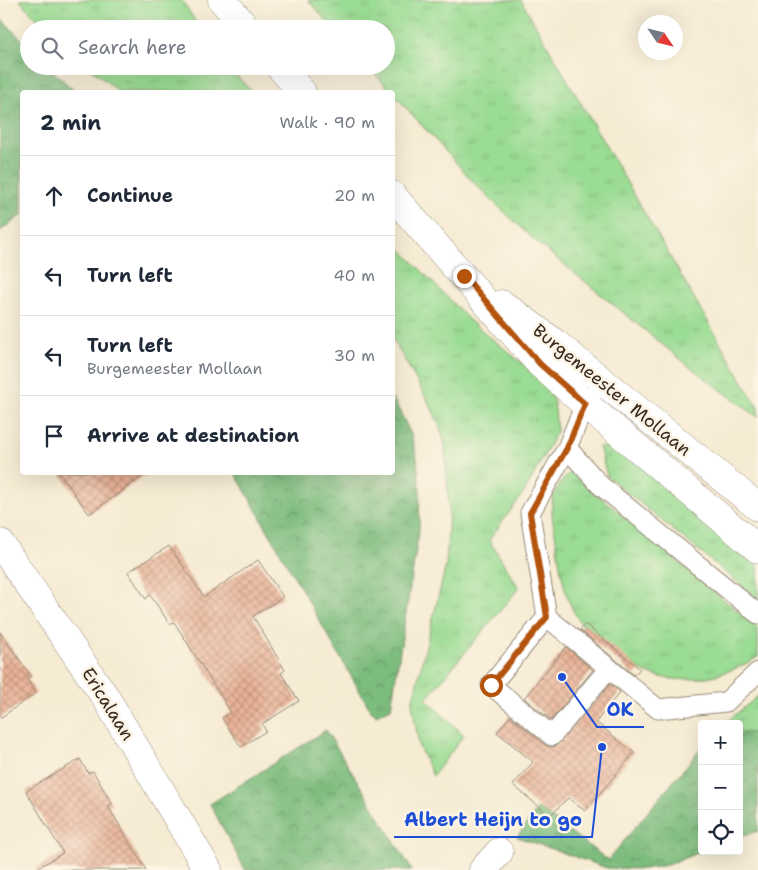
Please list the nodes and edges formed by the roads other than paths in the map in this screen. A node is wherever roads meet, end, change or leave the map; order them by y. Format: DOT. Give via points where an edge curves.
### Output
graph roads {
  1 [pos="222,0"];
  2 [pos="239,20"];
  3 [pos="287,75"];
  4 [pos="300,90"];
  5 [pos="395,198"];
  6 [pos="464,276"];
  7 [pos="604,383"];
  8 [pos="585,404"];
  9 [pos="567,448"];
  10 [pos="758,507"];
  11 [pos="0,543"];
  12 [pos="758,549"];
  13 [pos="758,614"];
  14 [pos="547,617"];
  15 [pos="609,668"];
  16 [pos="758,672"];
  17 [pos="208,870"];
  1 -- 2 [label="main road"];
  3 -- 4 [label="main road"];
  5 -- 6 [label="main road, Burgemeester Mollaan"];
  6 -- 7 [label="main road, Burgemeester Mollaan"];
  6 -- 8 [label="main road, Burgemeester Mollaan" via="540,364"];
  7 -- 8 [label="lane"];
  7 -- 10 [label="main road, Burgemeester Mollaan"];
  8 -- 9 [label="lane"];
  8 -- 12 [label="main road, Burgemeester Mollaan"];
  9 -- 13 [label="lane" via="600,485"];
  9 -- 14 [label="lane" via="530,513"];
  11 -- 17 [label="main road, Ericalaan" via="106,698"];
  14 -- 15 [label="lane"];
  14 -- 15 [label="lane" via="491,685 544,730 552,736"];
  15 -- 16 [label="lane" via="658,709 726,702"];
}
